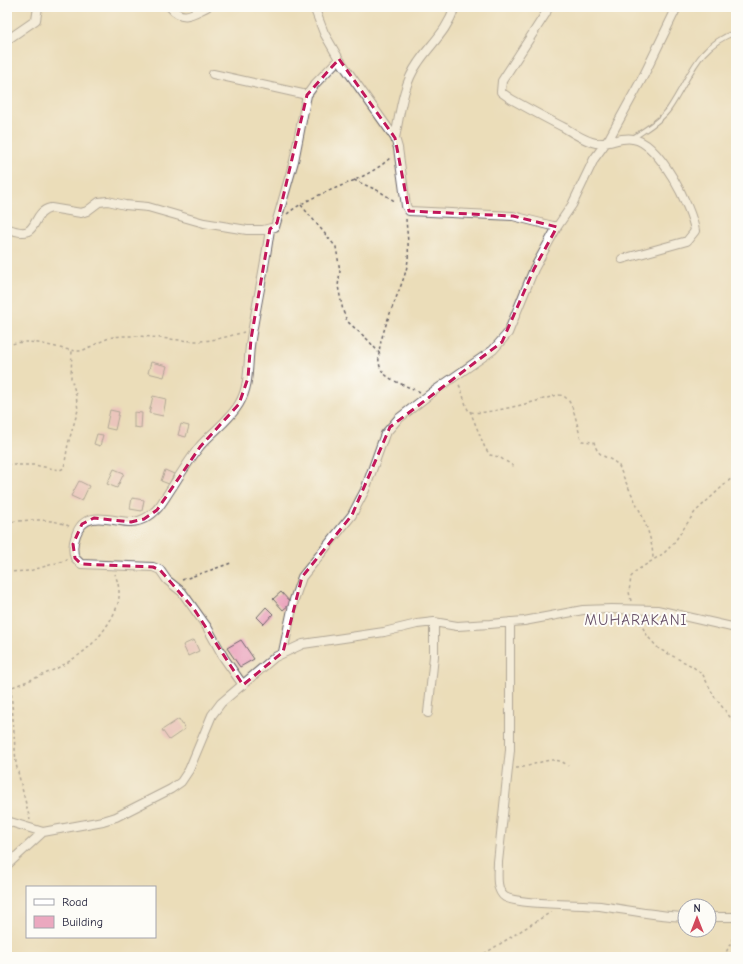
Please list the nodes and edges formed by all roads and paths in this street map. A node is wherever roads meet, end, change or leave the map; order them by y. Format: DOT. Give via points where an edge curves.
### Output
graph roads {
  1 [pos="38,7"];
  2 [pos="170,7"];
  3 [pos="207,7"];
  4 [pos="314,7"];
  5 [pos="455,7"];
  6 [pos="548,7"];
  7 [pos="677,7"];
  8 [pos="736,32"];
  9 [pos="7,40"];
  10 [pos="338,59"];
  11 [pos="213,74"];
  12 [pos="307,95"];
  13 [pos="394,138"];
  14 [pos="632,138"];
  15 [pos="605,144"];
  16 [pos="398,148"];
  17 [pos="354,180"];
  18 [pos="301,205"];
  19 [pos="408,210"];
  20 [pos="274,226"];
  21 [pos="557,227"];
  22 [pos="7,228"];
  23 [pos="622,258"];
  24 [pos="253,330"];
  25 [pos="7,346"];
  26 [pos="72,349"];
  27 [pos="380,354"];
  28 [pos="455,378"];
  29 [pos="427,396"];
  30 [pos="470,412"];
  31 [pos="7,465"];
  32 [pos="515,467"];
  33 [pos="736,474"];
  34 [pos="7,522"];
  35 [pos="77,532"];
  36 [pos="75,558"];
  37 [pos="653,560"];
  38 [pos="231,563"];
  39 [pos="113,566"];
  40 [pos="7,572"];
  41 [pos="171,584"];
  42 [pos="632,609"];
  43 [pos="434,622"];
  44 [pos="510,622"];
  45 [pos="736,628"];
  46 [pos="283,652"];
  47 [pos="243,685"];
  48 [pos="11,688"];
  49 [pos="7,689"];
  50 [pos="428,713"];
  51 [pos="736,725"];
  52 [pos="568,766"];
  53 [pos="509,767"];
  54 [pos="7,821"];
  55 [pos="33,830"];
  56 [pos="43,832"];
  57 [pos="7,865"];
  58 [pos="563,904"];
  59 [pos="677,916"];
  60 [pos="717,917"];
  61 [pos="736,917"];
  62 [pos="736,931"];
  63 [pos="480,957"];
  64 [pos="724,957"];
  1 -- 9 [label="street" via="36,20"];
  2 -- 3 [label="street" via="185,16"];
  4 -- 10 [label="street"];
  5 -- 13 [label="street" via="440,37 412,72"];
  6 -- 15 [label="street" via="502,81 501,92 590,142"];
  7 -- 15 [label="street" via="644,75"];
  8 -- 14 [label="lane" via="702,53 668,110"];
  10 -- 12 [label="street"];
  10 -- 13 [label="street"];
  11 -- 12 [label="street"];
  12 -- 20 [label="street" via="301,134"];
  13 -- 16 [label="street"];
  14 -- 15 [label="street"];
  14 -- 23 [label="street" via="649,147 663,164 693,218 695,231 687,241"];
  15 -- 21 [label="street" via="594,159 572,205"];
  16 -- 17 [label="path" via="382,166"];
  16 -- 19 [label="street"];
  17 -- 18 [label="path"];
  17 -- 19 [label="path" via="379,191"];
  18 -- 20 [label="path"];
  18 -- 27 [label="path" via="336,247 340,271 338,286 347,321"];
  19 -- 21 [label="street" via="513,216"];
  19 -- 27 [label="path" via="408,264 385,326"];
  20 -- 22 [label="street" via="247,230 204,223 148,207 108,201 99,202 81,213 46,209 25,233"];
  20 -- 24 [label="street"];
  21 -- 28 [label="street" via="534,269 508,333 493,350"];
  24 -- 26 [label="path" via="200,341 112,337 81,351"];
  24 -- 35 [label="street" via="248,378 239,404 200,447 157,510 144,519 131,522 94,518 82,524"];
  25 -- 26 [label="path" via="22,342"];
  26 -- 31 [label="path" via="71,378 78,410 64,468 60,470 34,465"];
  27 -- 29 [label="path" via="380,368 385,374"];
  28 -- 29 [label="street"];
  28 -- 30 [label="path"];
  29 -- 46 [label="street" via="385,434 365,490 352,515 302,577 294,600"];
  30 -- 32 [label="path" via="490,455 499,457"];
  30 -- 37 [label="path" via="523,405 562,394 567,397 573,408 582,441 594,442 600,454 619,466 650,539"];
  33 -- 37 [label="path" via="695,512 673,544"];
  34 -- 35 [label="path" via="53,520 70,526"];
  35 -- 36 [label="street" via="73,544"];
  36 -- 39 [label="street" via="81,564"];
  36 -- 40 [label="path" via="29,571"];
  37 -- 42 [label="path" via="631,577 629,592"];
  38 -- 41 [label="path"];
  39 -- 41 [label="street" via="154,567 160,570"];
  39 -- 48 [label="path" via="119,591 118,604 99,638 82,654"];
  41 -- 47 [label="street" via="182,592"];
  42 -- 44 [label="street" via="583,610"];
  42 -- 45 [label="street" via="657,610"];
  42 -- 51 [label="path" via="648,637 659,649 692,666 703,675 714,696"];
  43 -- 44 [label="street" via="465,626"];
  43 -- 46 [label="street" via="302,644"];
  43 -- 50 [label="street" via="434,656"];
  44 -- 53 [label="street"];
  46 -- 47 [label="street"];
  47 -- 56 [label="street" via="221,703 212,715 189,770 181,782 110,819"];
  48 -- 49 [label="path"];
  48 -- 55 [label="path" via="16,764"];
  52 -- 53 [label="path" via="559,759 551,759 518,768"];
  53 -- 58 [label="street" via="498,862 500,890 505,897"];
  54 -- 55 [label="street"];
  55 -- 56 [label="street"];
  56 -- 57 [label="street"];
  58 -- 59 [label="street"];
  58 -- 63 [label="path"];
  60 -- 61 [label="street"];
  62 -- 64 [label="path"];
}
